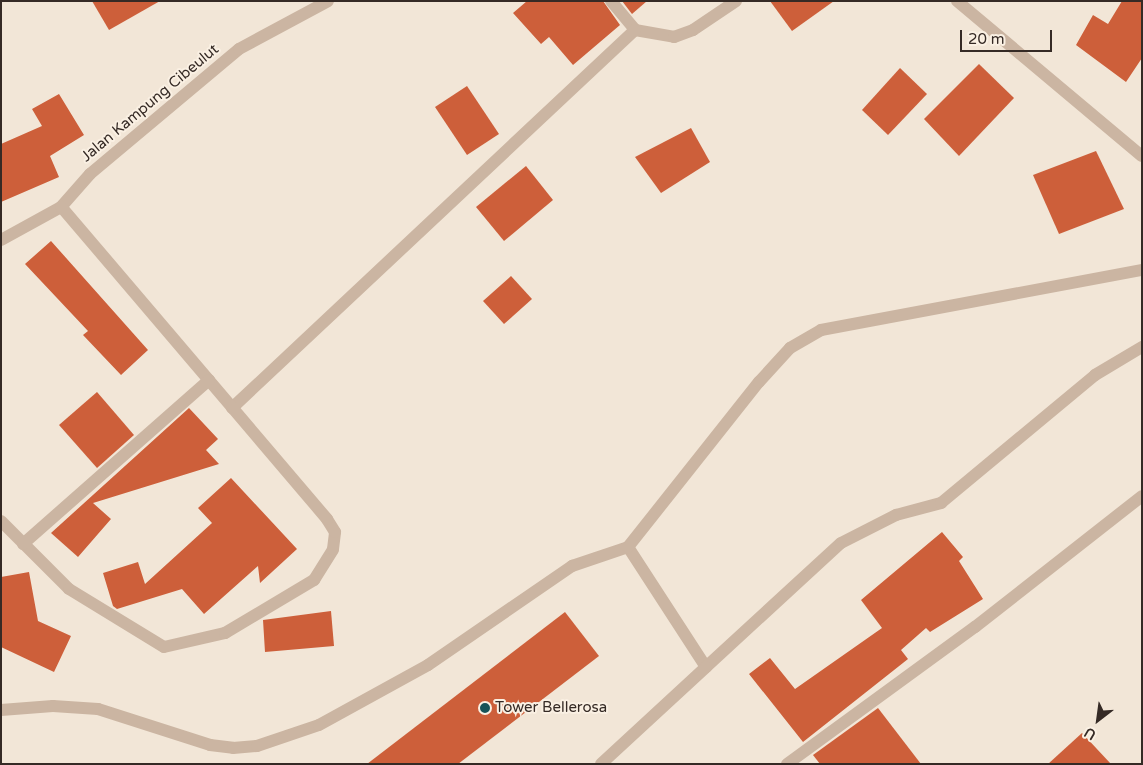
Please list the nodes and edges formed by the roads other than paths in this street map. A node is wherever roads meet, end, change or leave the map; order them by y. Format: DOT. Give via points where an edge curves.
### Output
graph roads {
  1 [pos="328,1"];
  2 [pos="611,1"];
  3 [pos="736,1"];
  4 [pos="957,1"];
  5 [pos="635,30"];
  6 [pos="1142,156"];
  7 [pos="61,207"];
  8 [pos="1,240"];
  9 [pos="1142,270"];
  10 [pos="1142,347"];
  11 [pos="209,380"];
  12 [pos="232,408"];
  13 [pos="1142,496"];
  14 [pos="1,521"];
  15 [pos="23,544"];
  16 [pos="628,547"];
  17 [pos="706,667"];
  18 [pos="1,710"];
  19 [pos="600,764"];
  20 [pos="787,764"];
  1 -- 7 [label="street, Jalan Kampung Cibeulut" via="239,49 90,174"];
  2 -- 5 [label="street"];
  3 -- 5 [label="street" via="693,30 674,37"];
  4 -- 6 [label="street"];
  5 -- 12 [label="street"];
  7 -- 8 [label="street, Jalan Kampung Cibeulut"];
  7 -- 11 [label="street"];
  9 -- 16 [label="street" via="821,330 790,348 758,382"];
  10 -- 17 [label="street" via="1094,375 941,503 896,515 841,543"];
  11 -- 12 [label="street"];
  11 -- 15 [label="street"];
  12 -- 15 [label="street" via="334,532 326,566 314,580 225,633 164,647 69,589"];
  13 -- 20 [label="street" via="975,627"];
  14 -- 15 [label="street"];
  16 -- 17 [label="street"];
  16 -- 18 [label="street" via="572,566 385,690 319,725 257,746 210,745 98,709 53,706"];
  17 -- 19 [label="street"];
}
